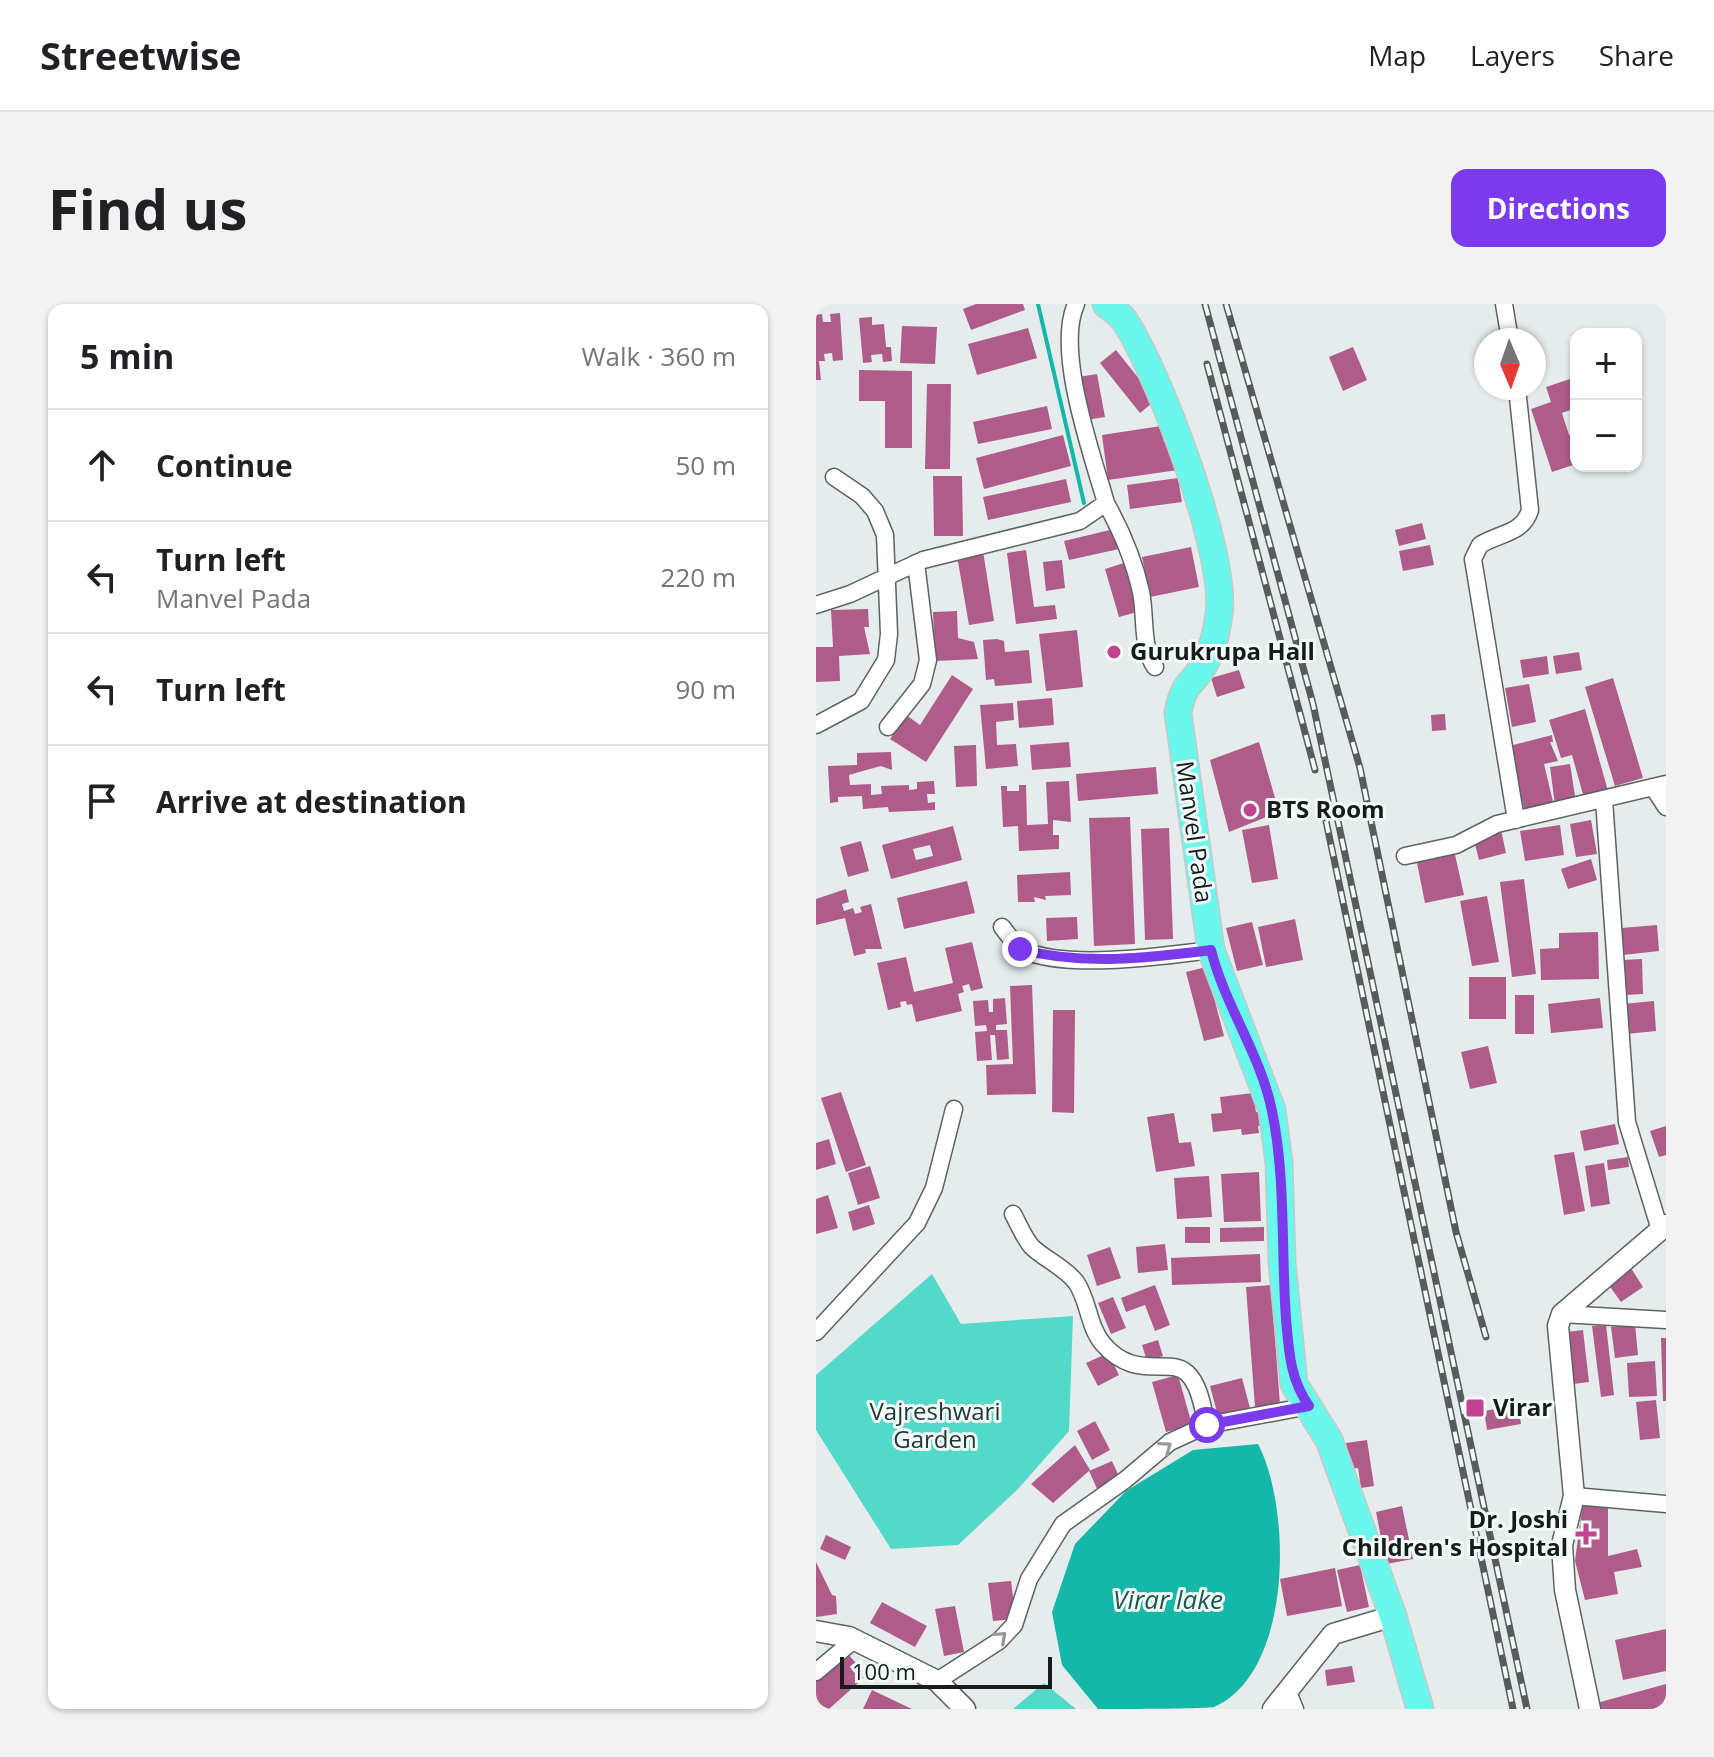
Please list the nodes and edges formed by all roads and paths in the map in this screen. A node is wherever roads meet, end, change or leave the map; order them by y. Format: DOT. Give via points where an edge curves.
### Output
graph roads {
  1 [pos="1076,304"];
  2 [pos="1106,304"];
  3 [pos="1504,304"];
  4 [pos="1508,328"];
  5 [pos="1518,400"];
  6 [pos="834,477"];
  7 [pos="1106,503"];
  8 [pos="916,563"];
  9 [pos="887,575"];
  10 [pos="816,605"];
  11 [pos="1155,667"];
  12 [pos="816,725"];
  13 [pos="888,727"];
  14 [pos="1660,786"];
  15 [pos="1604,800"];
  16 [pos="1666,807"];
  17 [pos="1516,820"];
  18 [pos="1405,856"];
  19 [pos="1002,927"];
  20 [pos="1211,950"];
  21 [pos="954,1109"];
  22 [pos="1013,1214"];
  23 [pos="1663,1227"];
  24 [pos="1562,1314"];
  25 [pos="1666,1320"];
  26 [pos="816,1332"];
  27 [pos="1309,1406"];
  28 [pos="1207,1425"];
  29 [pos="1574,1496"];
  30 [pos="1666,1504"];
  31 [pos="1393,1616"];
  32 [pos="816,1631"];
  33 [pos="854,1640"];
  34 [pos="816,1672"];
  35 [pos="937,1681"];
  36 [pos="1291,1700"];
  37 [pos="965,1709"];
  38 [pos="1273,1709"];
  39 [pos="1420,1709"];
  40 [pos="1590,1709"];
  1 -- 7 [label="street" via="1070,317 1075,392"];
  2 -- 20 [label="main road, Manvel Pada" via="1123,318 1169,407 1215,560 1220,611 1214,638 1206,663 1182,690 1178,713"];
  3 -- 4 [label="street"];
  5 -- 17 [label="street" via="1527,521 1480,545 1473,559"];
  6 -- 9 [label="street" via="875,511 885,535"];
  7 -- 8 [label="street" via="1080,521"];
  7 -- 11 [label="street" via="1135,569 1146,617 1147,652"];
  8 -- 9 [label="street"];
  8 -- 13 [label="street" via="928,660 922,684"];
  9 -- 10 [label="street"];
  9 -- 12 [label="street" via="886,660 861,701"];
  14 -- 15 [label="street"];
  14 -- 16 [label="street"];
  15 -- 17 [label="street"];
  15 -- 23 [label="street" via="1627,1122"];
  17 -- 18 [label="street" via="1456,845"];
  19 -- 20 [label="street" via="1020,949 1054,958"];
  20 -- 27 [label="main road, Manvel Pada" via="1272,1110 1294,1384"];
  21 -- 26 [label="street" via="934,1188 917,1223"];
  22 -- 28 [label="street" via="1031,1245 1078,1285 1103,1345 1139,1368 1187,1372"];
  23 -- 24 [label="street"];
  24 -- 25 [label="street"];
  24 -- 29 [label="street" via="1558,1326"];
  27 -- 28 [label="street"];
  27 -- 31 [label="main road" via="1329,1440"];
  35 -- 28 [label="street, one-way" via="999,1641 1014,1625 1029,1579 1063,1524 1170,1442"];
  29 -- 30 [label="street"];
  29 -- 40 [label="street" via="1562,1545 1565,1590"];
  31 -- 36 [label="street" via="1333,1634"];
  31 -- 39 [label="main road"];
  32 -- 33 [label="street"];
  33 -- 34 [label="street"];
  33 -- 35 [label="street"];
  35 -- 37 [label="street"];
  36 -- 38 [label="street"];
}
